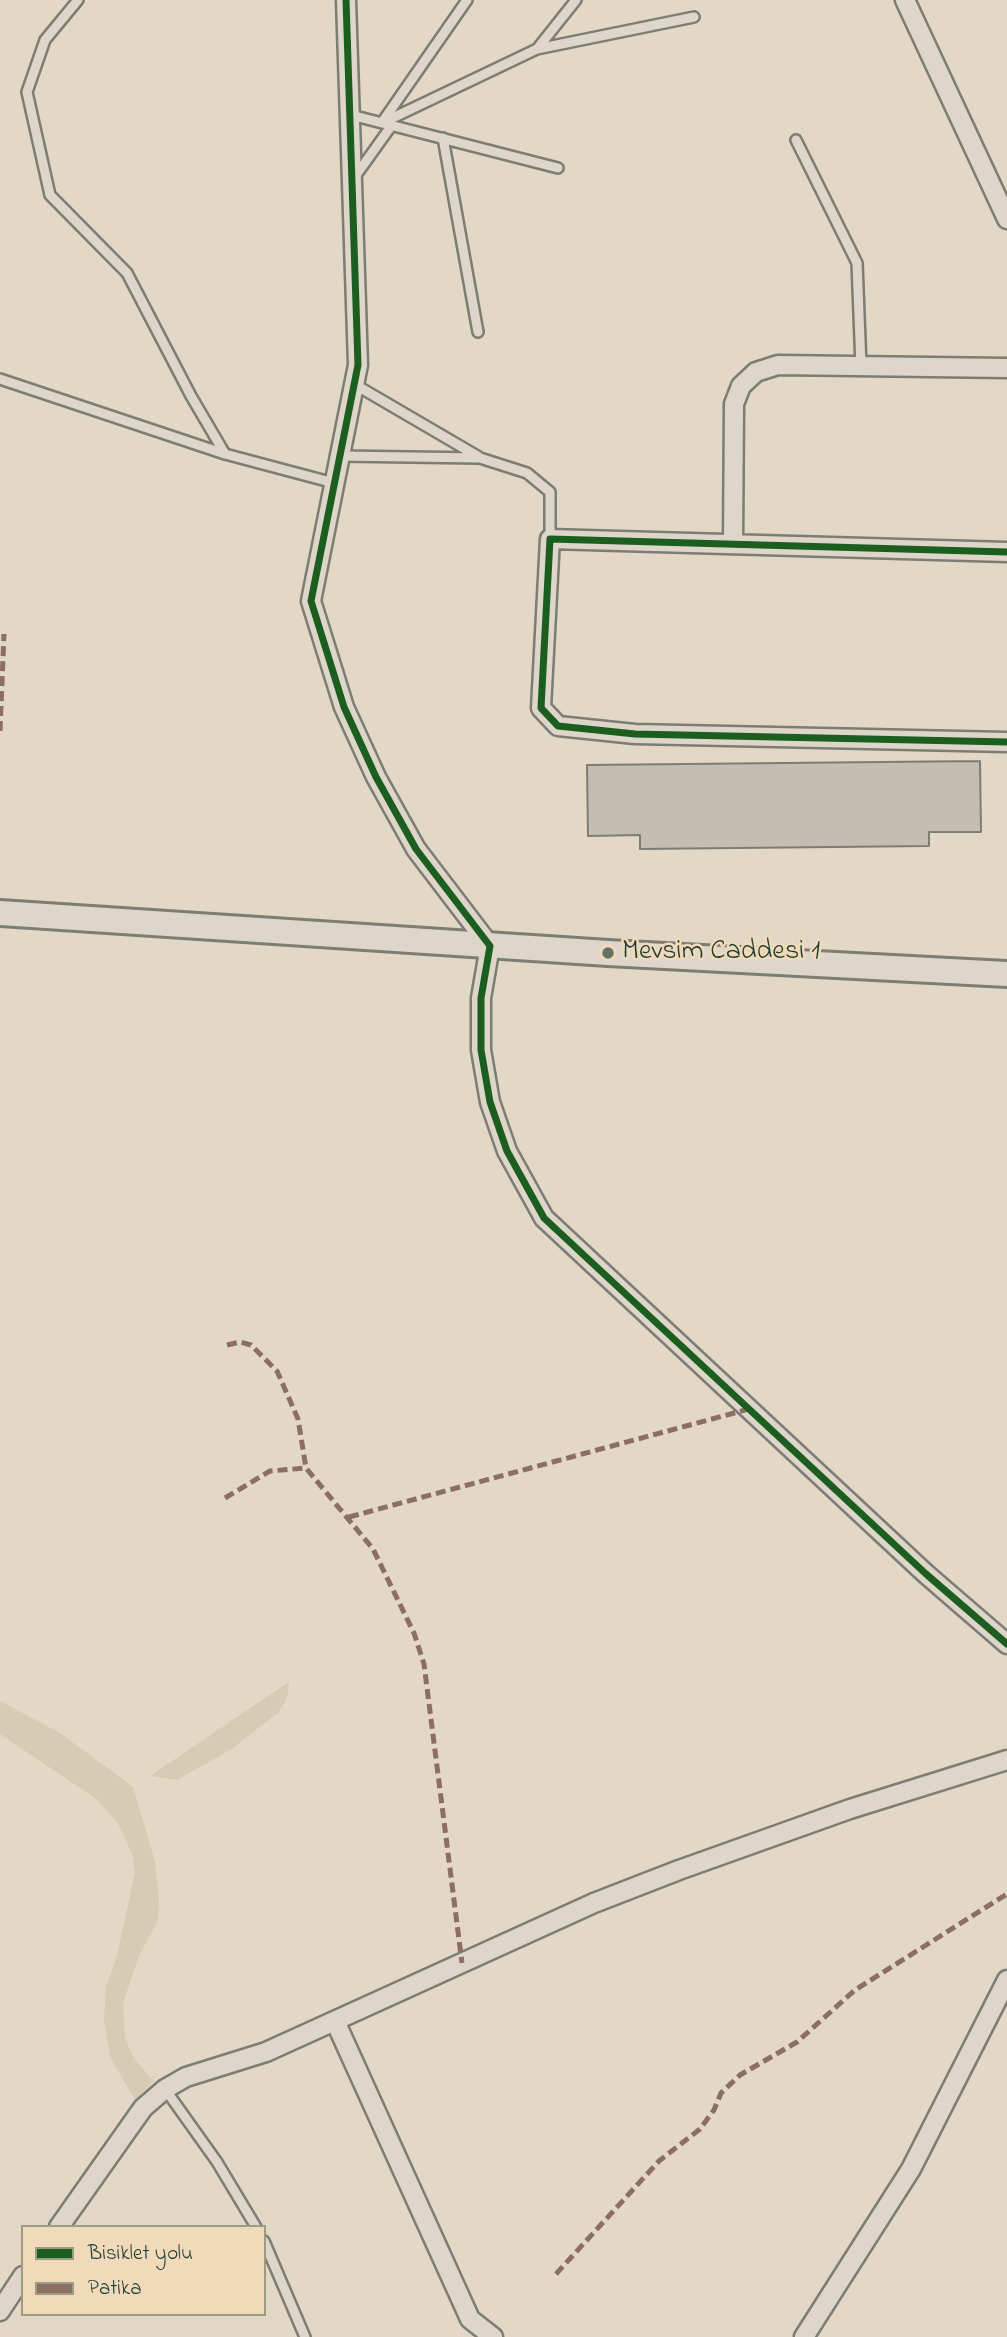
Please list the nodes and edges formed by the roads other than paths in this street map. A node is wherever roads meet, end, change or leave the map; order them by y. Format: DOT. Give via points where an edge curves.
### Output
graph roads {
  1 [pos="78,0"];
  2 [pos="346,0"];
  3 [pos="467,0"];
  4 [pos="576,0"];
  5 [pos="905,0"];
  6 [pos="694,17"];
  7 [pos="537,49"];
  8 [pos="351,116"];
  9 [pos="387,124"];
  10 [pos="443,138"];
  11 [pos="796,140"];
  12 [pos="558,169"];
  13 [pos="352,179"];
  14 [pos="1007,219"];
  15 [pos="478,332"];
  16 [pos="861,366"];
  17 [pos="1007,368"];
  18 [pos="0,379"];
  19 [pos="354,384"];
  20 [pos="225,454"];
  21 [pos="340,456"];
  22 [pos="480,458"];
  23 [pos="334,483"];
  24 [pos="550,539"];
  25 [pos="733,544"];
  26 [pos="1007,552"];
  27 [pos="1007,742"];
  28 [pos="0,913"];
  29 [pos="490,946"];
  30 [pos="1007,974"];
  31 [pos="1007,1643"];
  32 [pos="1007,1760"];
  33 [pos="1007,1979"];
  34 [pos="335,2021"];
  35 [pos="165,2089"];
  36 [pos="60,2225"];
  37 [pos="255,2225"];
  38 [pos="266,2246"];
  39 [pos="21,2279"];
  40 [pos="0,2311"];
  41 [pos="305,2337"];
  42 [pos="493,2337"];
  43 [pos="804,2337"];
  1 -- 20 [label="lane" via="45,40 27,92 50,195 127,273"];
  2 -- 8 [label="street"];
  3 -- 9 [label="lane"];
  4 -- 7 [label="lane"];
  5 -- 14 [label="street"];
  6 -- 7 [label="lane"];
  7 -- 9 [label="lane"];
  8 -- 9 [label="lane"];
  8 -- 13 [label="street"];
  9 -- 10 [label="lane"];
  9 -- 13 [label="lane"];
  10 -- 12 [label="lane"];
  10 -- 15 [label="lane"];
  11 -- 16 [label="lane" via="857,263"];
  13 -- 19 [label="street" via="358,365"];
  16 -- 17 [label="street"];
  16 -- 25 [label="street" via="778,365 756,372 741,386 734,404"];
  18 -- 20 [label="lane"];
  19 -- 21 [label="street"];
  19 -- 22 [label="lane"];
  20 -- 23 [label="lane"];
  21 -- 22 [label="lane"];
  21 -- 23 [label="street"];
  22 -- 24 [label="lane" via="527,473 551,492"];
  23 -- 29 [label="street" via="311,601 331,672 358,741 395,813 439,882"];
  24 -- 25 [label="street"];
  24 -- 27 [label="street" via="541,708 558,726 635,734"];
  25 -- 26 [label="street"];
  28 -- 29 [label="street"];
  29 -- 30 [label="street"];
  29 -- 31 [label="street" via="481,1011 485,1076 507,1151 544,1218 926,1574"];
  32 -- 34 [label="street" via="678,1870 594,1903"];
  33 -- 43 [label="street" via="911,2169"];
  34 -- 35 [label="street"];
  34 -- 42 [label="street" via="470,2319"];
  35 -- 36 [label="street" via="132,2120"];
  35 -- 37 [label="lane"];
  38 -- 41 [label="lane"];
  39 -- 40 [label="street"];
}
